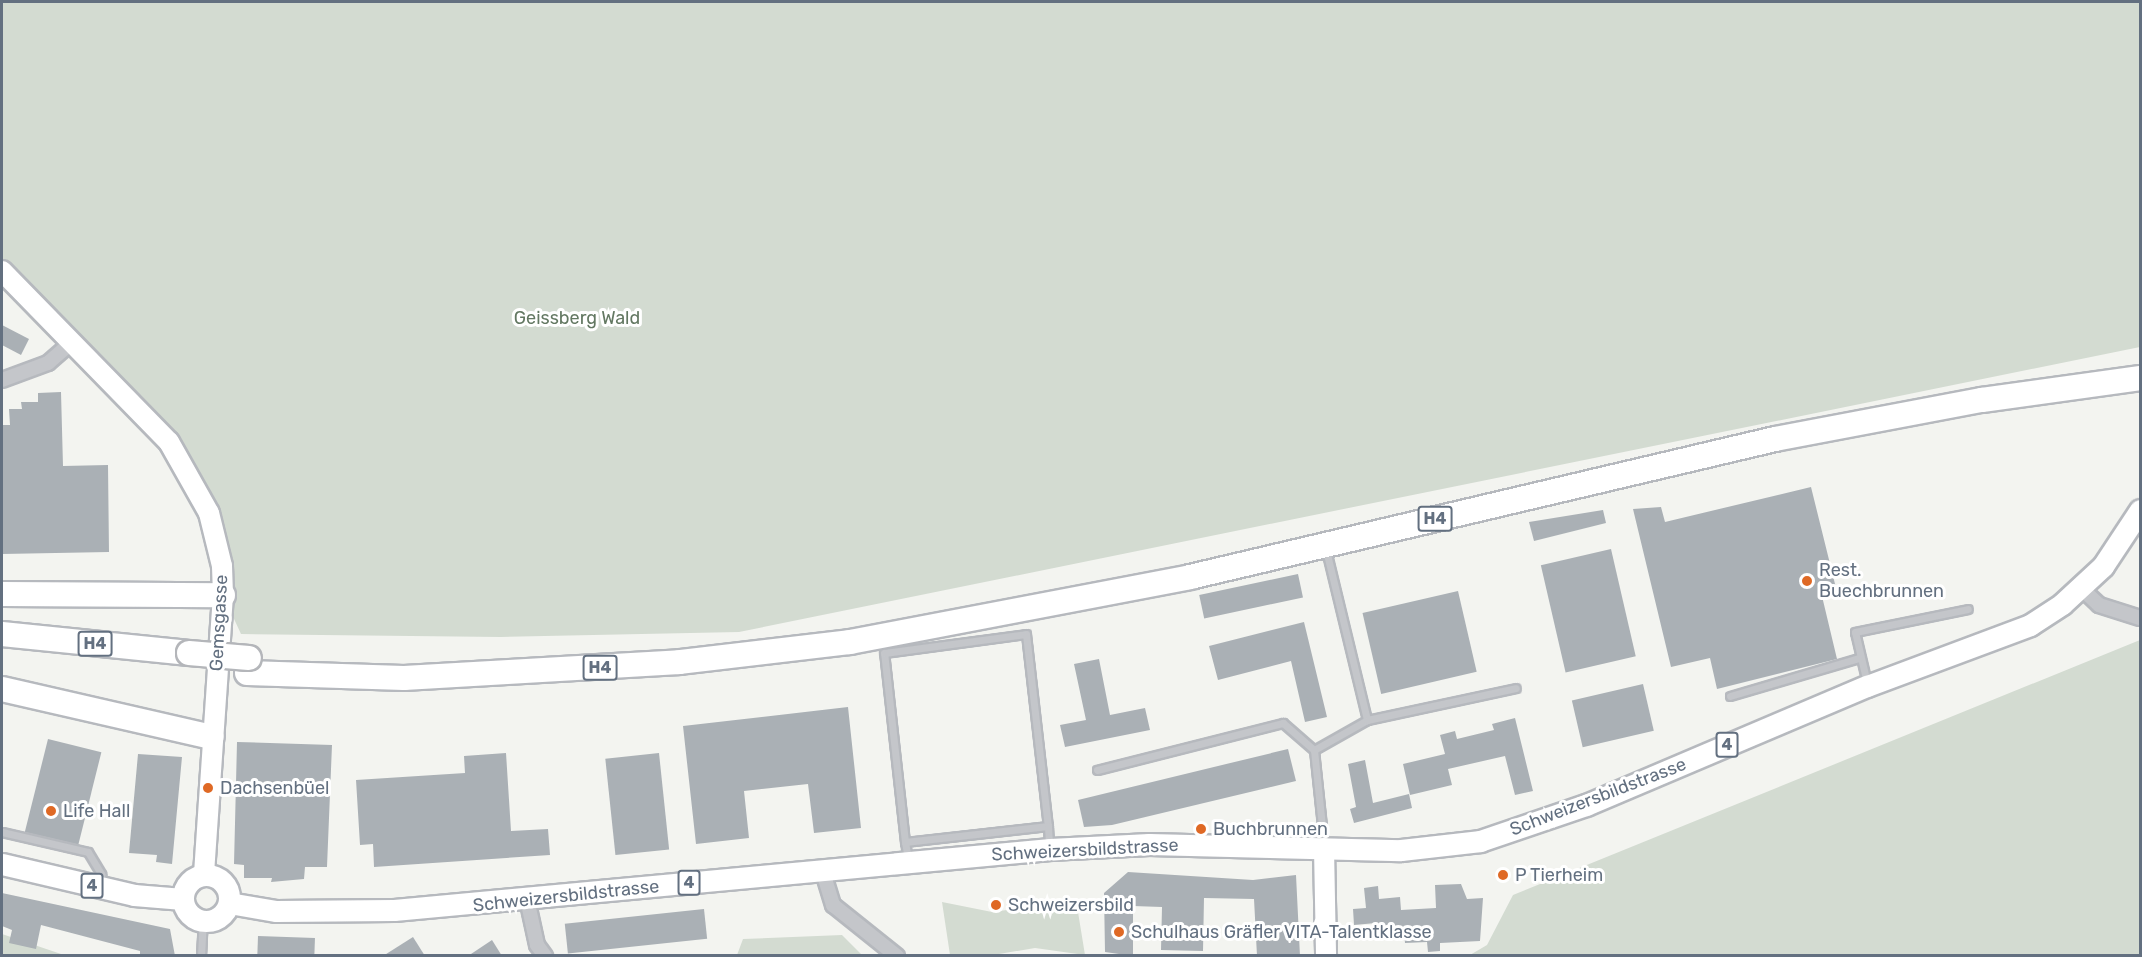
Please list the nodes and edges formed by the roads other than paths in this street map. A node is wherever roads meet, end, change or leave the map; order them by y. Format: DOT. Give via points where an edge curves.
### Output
graph roads {
  1 [pos="2,271"];
  2 [pos="71,343"];
  3 [pos="2140,378"];
  4 [pos="2,380"];
  5 [pos="2140,510"];
  6 [pos="1324,545"];
  7 [pos="2081,588"];
  8 [pos="2,594"];
  9 [pos="223,595"];
  10 [pos="1968,609"];
  11 [pos="2140,618"];
  12 [pos="2,634"];
  13 [pos="2,649"];
  14 [pos="1859,658"];
  15 [pos="189,661"];
  16 [pos="1868,686"];
  17 [pos="1516,688"];
  18 [pos="2,689"];
  19 [pos="1730,696"];
  20 [pos="1367,720"];
  21 [pos="212,737"];
  22 [pos="1314,750"];
  23 [pos="1097,770"];
  24 [pos="1048,826"];
  25 [pos="2,832"];
  26 [pos="1324,848"];
  27 [pos="1050,849"];
  28 [pos="907,851"];
  29 [pos="2,864"];
  30 [pos="822,869"];
  31 [pos="204,875"];
  32 [pos="95,886"];
  33 [pos="183,899"];
  34 [pos="527,899"];
  35 [pos="229,903"];
  36 [pos="203,921"];
  37 [pos="201,956"];
  38 [pos="545,956"];
  39 [pos="897,956"];
  40 [pos="1326,956"];
  1 -- 2 [label="street, Gemsgasse"];
  2 -- 4 [label="street" via="48,363"];
  2 -- 9 [label="street, Gemsgasse" via="183,461 217,539"];
  3 -- 6 [label="highway, H4" via="1982,400 1775,439"];
  5 -- 7 [label="main road, Schweizersbildstrasse / 4" via="2125,538"];
  6 -- 15 [label="highway, H4" via="1070,603 850,642 680,663 404,678"];
  6 -- 20 [label="lane"];
  7 -- 11 [label="street" via="2099,605"];
  7 -- 16 [label="main road, Schweizersbildstrasse / 4" via="2030,625"];
  8 -- 9 [label="highway"];
  9 -- 21 [label="street, Gemsgasse"];
  10 -- 14 [label="lane" via="1855,632"];
  12 -- 15 [label="highway, H4"];
  13 -- 15 [label="highway, H4"];
  14 -- 16 [label="lane"];
  14 -- 19 [label="lane"];
  16 -- 26 [label="main road, Schweizersbildstrasse / 4" via="1519,829 1480,841 1401,850"];
  17 -- 20 [label="lane"];
  18 -- 21 [label="highway"];
  20 -- 22 [label="lane"];
  21 -- 31 [label="street, Gemsgasse"];
  22 -- 23 [label="lane" via="1283,723"];
  22 -- 26 [label="lane"];
  24 -- 27 [label="lane"];
  24 -- 28 [label="lane"];
  24 -- 28 [label="lane" via="1026,634 884,654"];
  25 -- 32 [label="lane" via="88,852 101,874"];
  26 -- 27 [label="main road, Schweizersbildstrasse / 4" via="1149,844"];
  26 -- 40 [label="street"];
  27 -- 28 [label="main road, Schweizersbildstrasse / 4"];
  28 -- 30 [label="main road, Schweizersbildstrasse / 4"];
  29 -- 32 [label="main road, 4"];
  30 -- 34 [label="main road, Schweizersbildstrasse / 4"];
  30 -- 39 [label="street" via="833,905"];
  31 -- 33 [label="main road" via="187,886"];
  31 -- 35 [label="main road" via="224,883"];
  32 -- 33 [label="main road, 4"];
  33 -- 36 [label="main road" via="187,911"];
  34 -- 35 [label="main road, Schweizersbildstrasse / 4" via="315,913"];
  34 -- 38 [label="street" via="537,945"];
  35 -- 36 [label="main road" via="219,917"];
  36 -- 37 [label="lane"];
}
